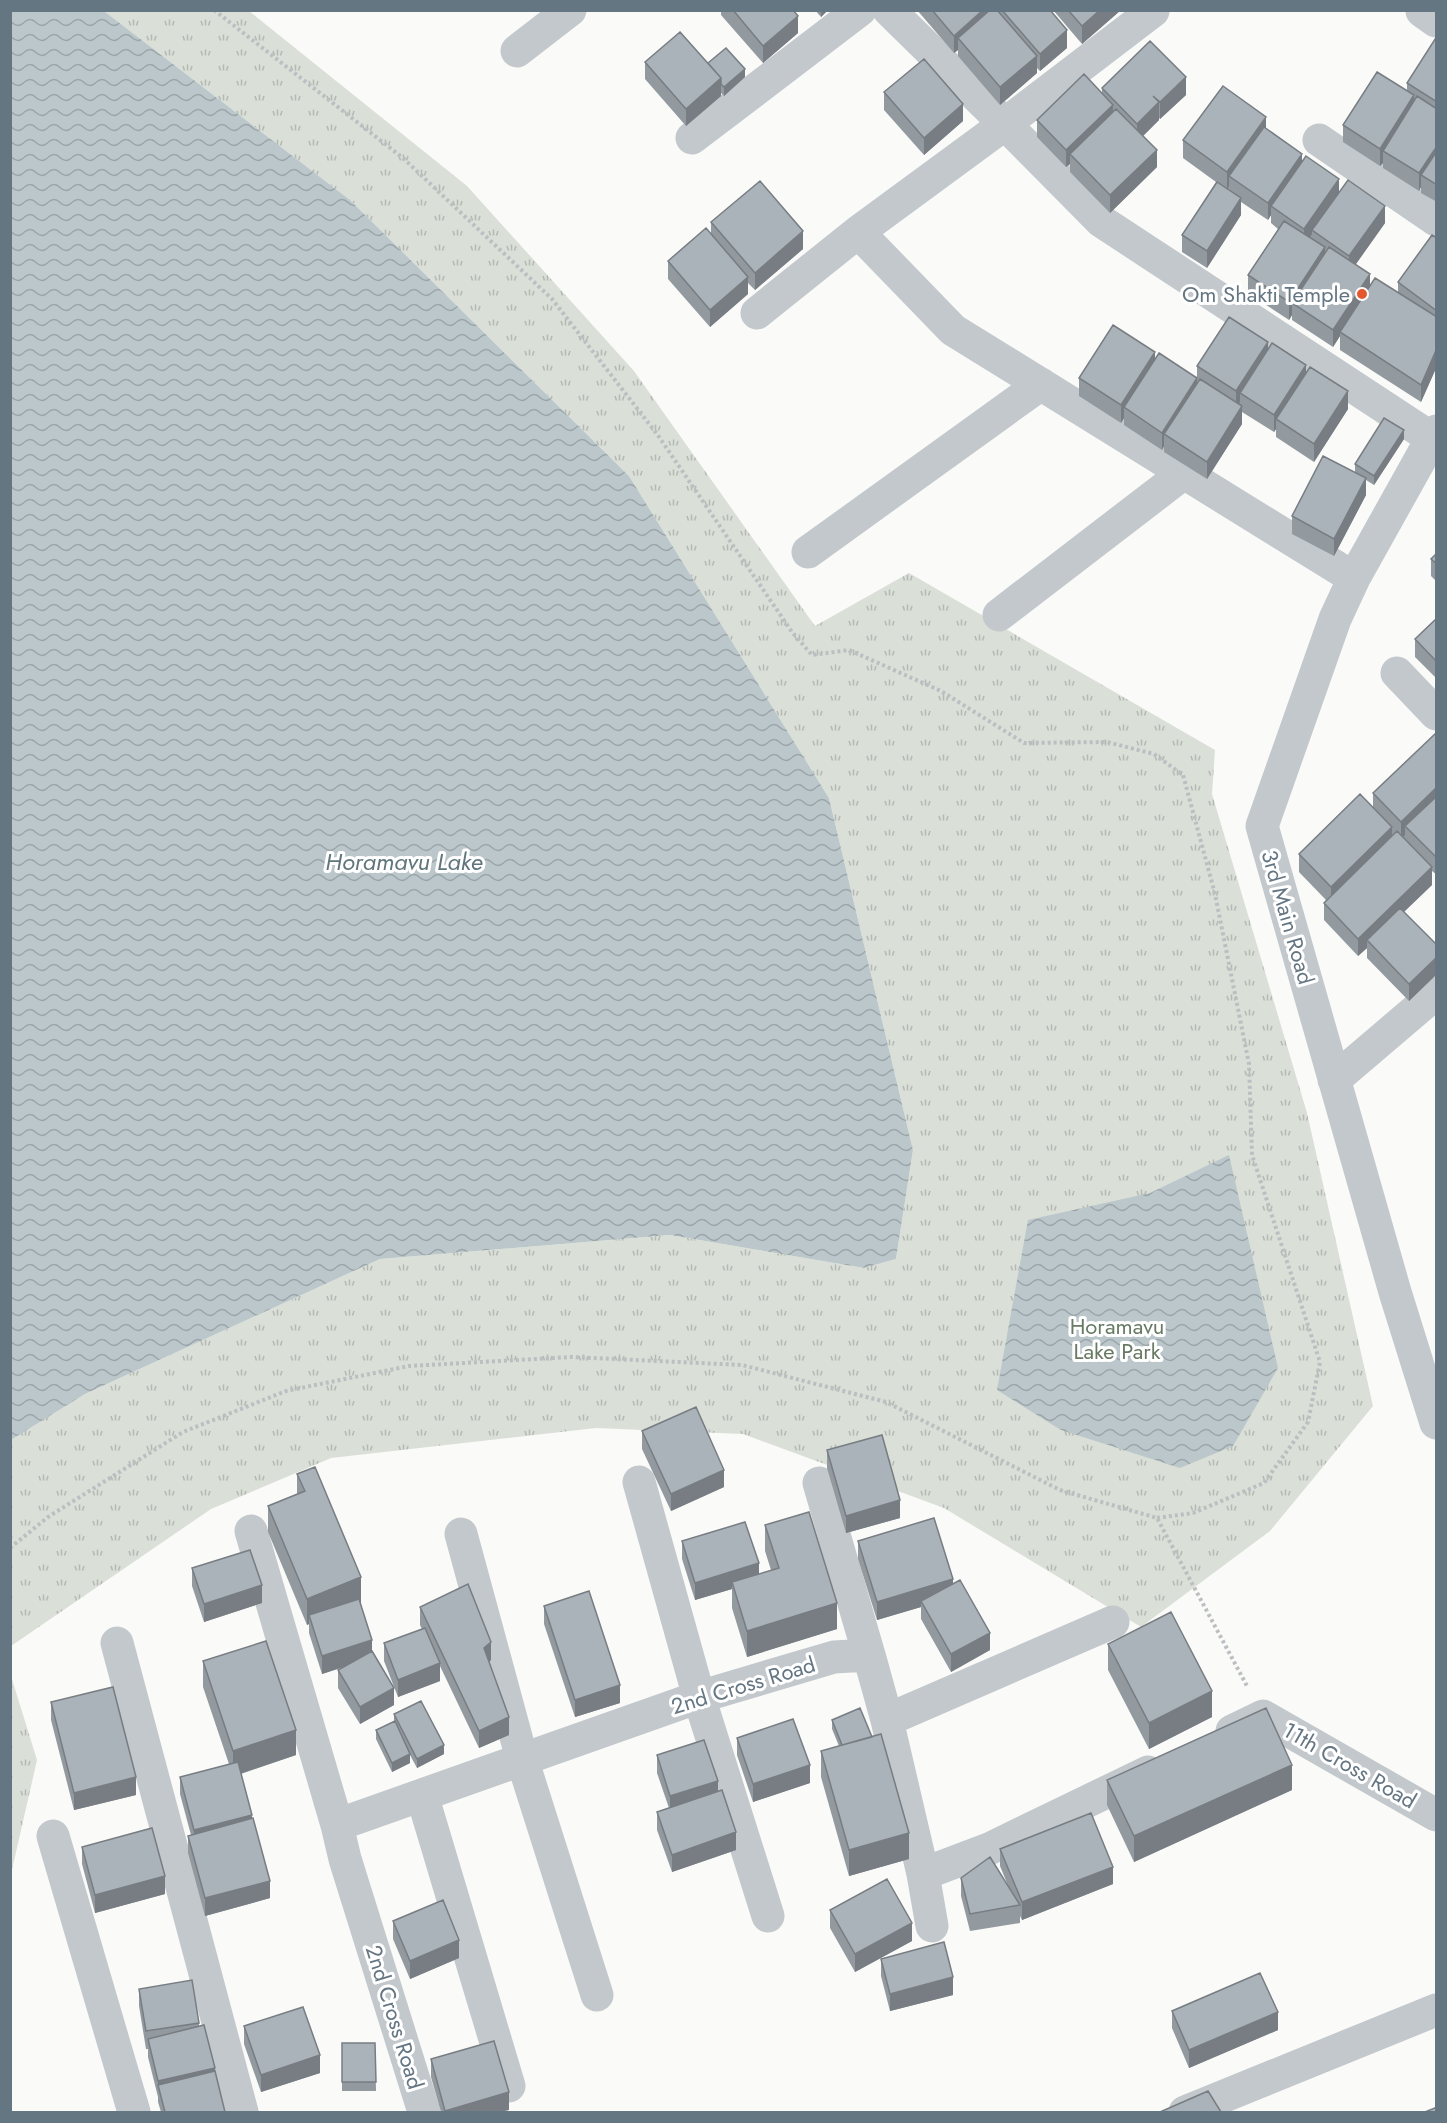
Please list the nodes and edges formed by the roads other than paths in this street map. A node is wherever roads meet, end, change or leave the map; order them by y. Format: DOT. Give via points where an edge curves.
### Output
graph roads {
  1 [pos="570,10"];
  2 [pos="860,10"];
  3 [pos="889,10"];
  4 [pos="1153,11"];
  5 [pos="517,51"];
  6 [pos="1005,124"];
  7 [pos="692,138"];
  8 [pos="1319,140"];
  9 [pos="1437,220"];
  10 [pos="858,232"];
  11 [pos="757,313"];
  12 [pos="1041,384"];
  13 [pos="1436,437"];
  14 [pos="1184,473"];
  15 [pos="808,552"];
  16 [pos="1354,578"];
  17 [pos="999,615"];
  18 [pos="1397,672"];
  19 [pos="1437,714"];
  20 [pos="1437,993"];
  21 [pos="1334,1080"];
  22 [pos="1437,1423"];
  23 [pos="639,1482"];
  24 [pos="819,1483"];
  25 [pos="251,1530"];
  26 [pos="461,1534"];
  27 [pos="1113,1622"];
  28 [pos="117,1643"];
  29 [pos="869,1655"];
  30 [pos="699,1697"];
  31 [pos="887,1720"];
  32 [pos="1210,1741"];
  33 [pos="1179,1757"];
  34 [pos="522,1759"];
  35 [pos="422,1795"];
  36 [pos="1437,1815"];
  37 [pos="337,1825"];
  38 [pos="53,1836"];
  39 [pos="923,1874"];
  40 [pos="768,1916"];
  41 [pos="932,1926"];
  42 [pos="597,1995"];
  43 [pos="1437,2010"];
  44 [pos="509,2086"];
  45 [pos="135,2112"];
  46 [pos="242,2112"];
  47 [pos="424,2112"];
  48 [pos="1185,2112"];
  1 -- 5 [label="street"];
  2 -- 7 [label="street"];
  3 -- 6 [label="street"];
  4 -- 6 [label="street"];
  6 -- 10 [label="street"];
  6 -- 13 [label="street" via="1101,221"];
  8 -- 9 [label="street"];
  10 -- 11 [label="street"];
  10 -- 12 [label="street" via="953,330"];
  12 -- 14 [label="street"];
  12 -- 15 [label="street"];
  13 -- 16 [label="street, 3rd Main Road"];
  14 -- 16 [label="street"];
  14 -- 17 [label="street"];
  16 -- 21 [label="street, 3rd Main Road" via="1335,619 1262,826"];
  18 -- 19 [label="street"];
  20 -- 21 [label="street"];
  21 -- 22 [label="street, 3rd Main Road"];
  23 -- 30 [label="street"];
  24 -- 29 [label="street"];
  25 -- 37 [label="street"];
  26 -- 34 [label="street"];
  27 -- 31 [label="street"];
  28 -- 46 [label="street"];
  29 -- 30 [label="street, 2nd Cross Road" via="834,1657"];
  29 -- 31 [label="street"];
  30 -- 34 [label="street, 2nd Cross Road"];
  30 -- 40 [label="street"];
  31 -- 39 [label="street"];
  32 -- 36 [label="street, 11th Cross Road" via="1263,1716"];
  33 -- 39 [label="street" via="989,1849"];
  34 -- 35 [label="street, 2nd Cross Road"];
  34 -- 42 [label="street"];
  35 -- 37 [label="street, 2nd Cross Road"];
  35 -- 44 [label="street"];
  37 -- 47 [label="street, 2nd Cross Road"];
  38 -- 45 [label="street"];
  39 -- 41 [label="street"];
  43 -- 48 [label="street"];
}
